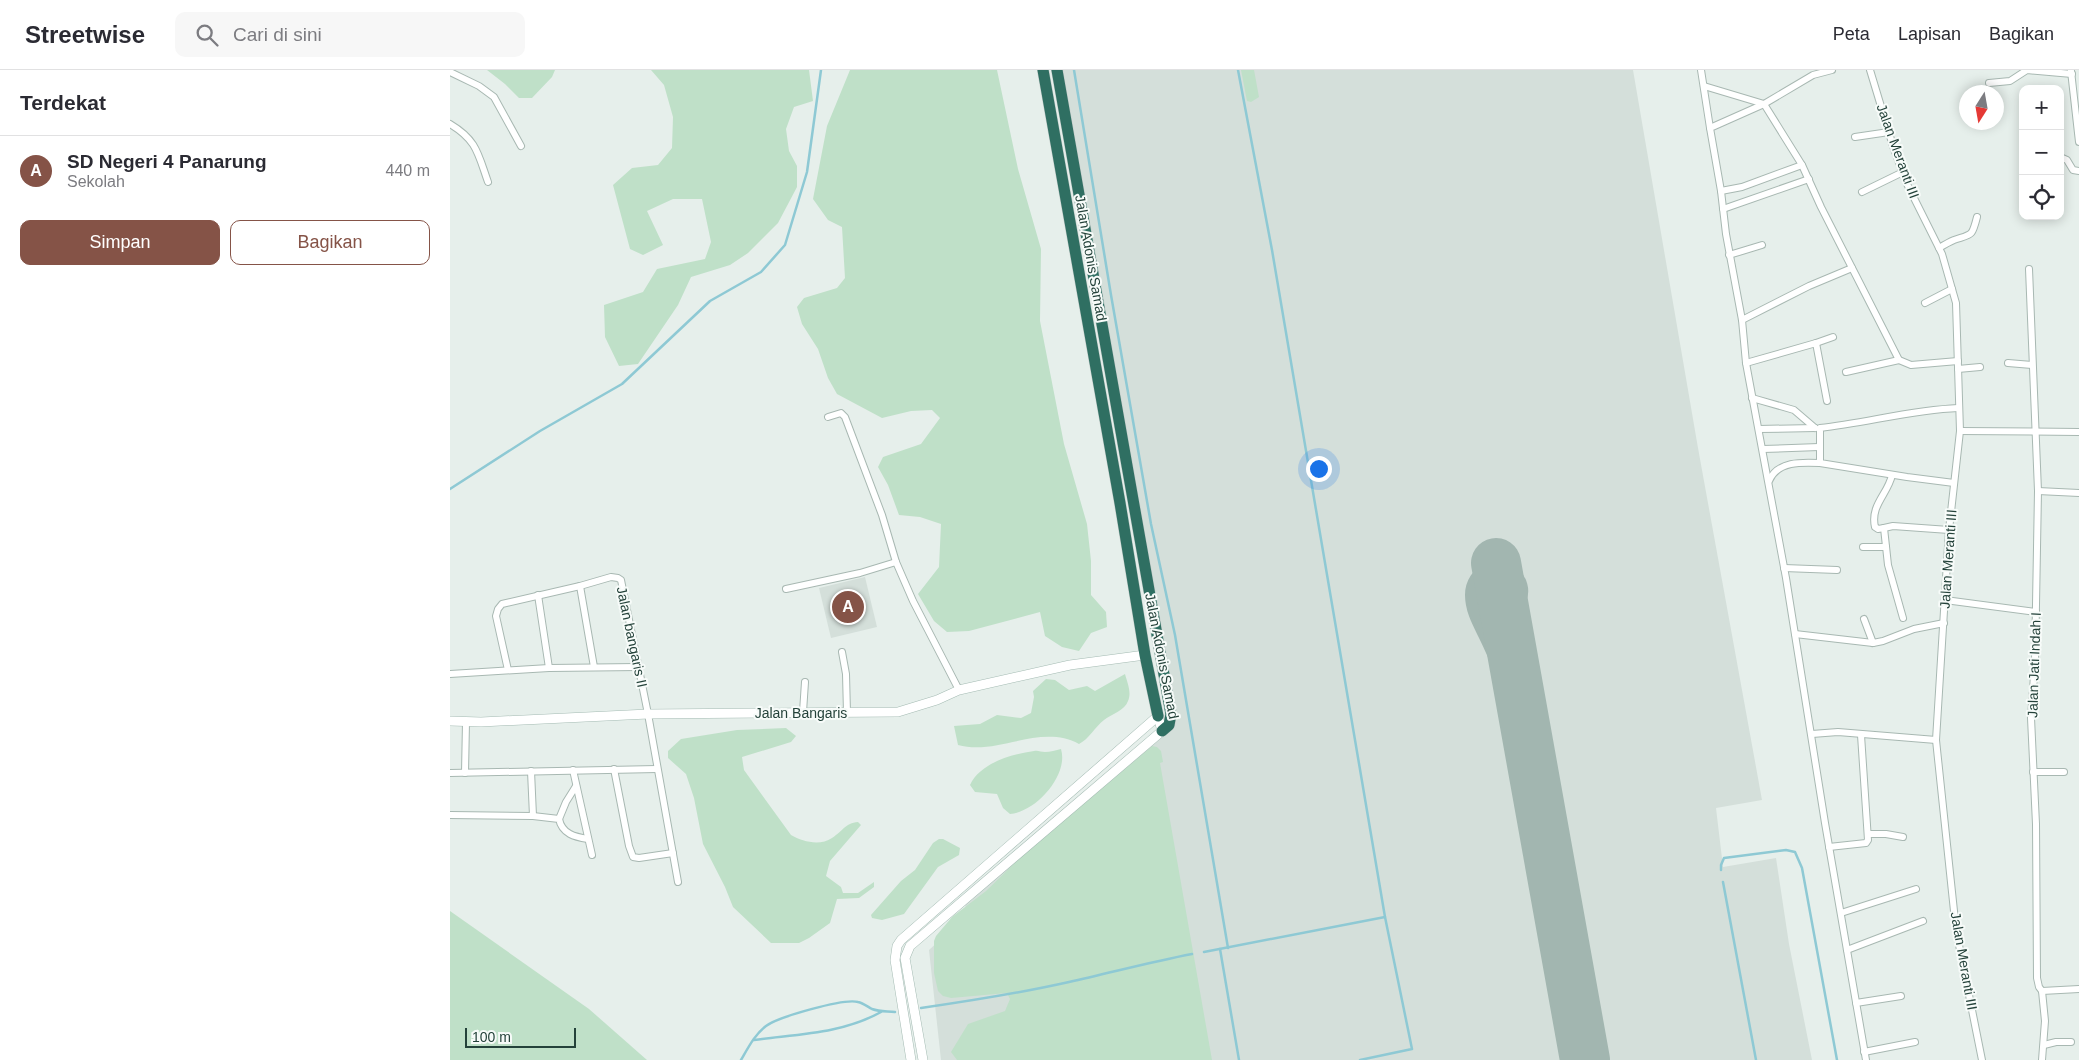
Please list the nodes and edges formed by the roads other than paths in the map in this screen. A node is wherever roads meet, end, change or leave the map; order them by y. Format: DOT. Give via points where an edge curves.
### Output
graph roads {
  1 [pos="1043,70"];
  2 [pos="1057,70"];
  3 [pos="1701,70"];
  4 [pos="1832,70"];
  5 [pos="1870,70"];
  6 [pos="450,72"];
  7 [pos="1812,72"];
  8 [pos="2072,72"];
  9 [pos="1989,83"];
  10 [pos="1704,86"];
  11 [pos="1764,104"];
  12 [pos="450,124"];
  13 [pos="1710,128"];
  14 [pos="1889,132"];
  15 [pos="1855,137"];
  16 [pos="2079,142"];
  17 [pos="521,146"];
  18 [pos="2064,159"];
  19 [pos="1802,165"];
  20 [pos="2079,171"];
  21 [pos="1903,172"];
  22 [pos="1809,179"];
  23 [pos="488,182"];
  24 [pos="1721,192"];
  25 [pos="1862,192"];
  26 [pos="1723,209"];
  27 [pos="1976,217"];
  28 [pos="1762,245"];
  29 [pos="1939,248"];
  30 [pos="1729,255"];
  31 [pos="1852,268"];
  32 [pos="2029,269"];
  33 [pos="1952,289"];
  34 [pos="1925,303"];
  35 [pos="1742,320"];
  36 [pos="1833,337"];
  37 [pos="1816,343"];
  38 [pos="1899,360"];
  39 [pos="1958,361"];
  40 [pos="1746,363"];
  41 [pos="2008,364"];
  42 [pos="2032,365"];
  43 [pos="1980,367"];
  44 [pos="1958,369"];
  45 [pos="1846,372"];
  46 [pos="1752,398"];
  47 [pos="1827,401"];
  48 [pos="1958,408"];
  49 [pos="828,417"];
  50 [pos="1817,428"];
  51 [pos="1759,429"];
  52 [pos="1960,431"];
  53 [pos="2079,432"];
  54 [pos="2034,433"];
  55 [pos="1819,447"];
  56 [pos="1763,449"];
  57 [pos="1820,464"];
  58 [pos="1892,475"];
  59 [pos="1768,481"];
  60 [pos="1954,482"];
  61 [pos="2038,491"];
  62 [pos="2079,493"];
  63 [pos="1133,501"];
  64 [pos="1120,503"];
  65 [pos="1884,528"];
  66 [pos="1949,530"];
  67 [pos="1863,547"];
  68 [pos="1886,547"];
  69 [pos="896,562"];
  70 [pos="1784,568"];
  71 [pos="1837,570"];
  72 [pos="580,586"];
  73 [pos="786,589"];
  74 [pos="538,595"];
  75 [pos="1946,600"];
  76 [pos="2036,612"];
  77 [pos="1902,618"];
  78 [pos="1864,619"];
  79 [pos="1944,623"];
  80 [pos="1795,634"];
  81 [pos="1873,643"];
  82 [pos="842,652"];
  83 [pos="1145,655"];
  84 [pos="594,667"];
  85 [pos="638,667"];
  86 [pos="550,668"];
  87 [pos="508,670"];
  88 [pos="450,674"];
  89 [pos="804,682"];
  90 [pos="959,690"];
  91 [pos="803,712"];
  92 [pos="847,713"];
  93 [pos="648,714"];
  94 [pos="1158,716"];
  95 [pos="450,722"];
  96 [pos="466,722"];
  97 [pos="1162,731"];
  98 [pos="1812,734"];
  99 [pos="1861,735"];
  100 [pos="1936,740"];
  101 [pos="614,769"];
  102 [pos="657,769"];
  103 [pos="573,770"];
  104 [pos="531,771"];
  105 [pos="2034,772"];
  106 [pos="2064,772"];
  107 [pos="450,773"];
  108 [pos="465,773"];
  109 [pos="576,786"];
  110 [pos="450,815"];
  111 [pos="533,816"];
  112 [pos="559,819"];
  113 [pos="1868,834"];
  114 [pos="1903,837"];
  115 [pos="588,839"];
  116 [pos="1829,847"];
  117 [pos="673,853"];
  118 [pos="592,855"];
  119 [pos="678,882"];
  120 [pos="1916,889"];
  121 [pos="1841,913"];
  122 [pos="1923,921"];
  123 [pos="1847,950"];
  124 [pos="2079,989"];
  125 [pos="2042,991"];
  126 [pos="1901,996"];
  127 [pos="1856,1003"];
  128 [pos="1915,1042"];
  129 [pos="2071,1042"];
  130 [pos="2044,1045"];
  131 [pos="1864,1052"];
  132 [pos="911,1060"];
  133 [pos="923,1060"];
  134 [pos="1866,1060"];
  135 [pos="1982,1060"];
  136 [pos="2042,1060"];
  1 -- 64 [label="highway, Jalan Adonis Samad"];
  2 -- 63 [label="highway, Jalan Adonis Samad"];
  3 -- 10 [label="street"];
  4 -- 7 [label="street"];
  5 -- 14 [label="street, Jalan Meranti III"];
  6 -- 17 [label="street" via="494,97"];
  7 -- 11 [label="street"];
  8 -- 9 [label="street" via="2027,70 2014,79"];
  8 -- 16 [label="street"];
  10 -- 11 [label="street"];
  10 -- 13 [label="street"];
  11 -- 13 [label="street"];
  11 -- 19 [label="street"];
  12 -- 23 [label="street" via="462,130 474,144"];
  13 -- 24 [label="street"];
  14 -- 15 [label="street"];
  14 -- 21 [label="street, Jalan Meranti III"];
  18 -- 20 [label="street" via="2073,170"];
  19 -- 22 [label="street"];
  19 -- 24 [label="street"];
  21 -- 25 [label="street"];
  21 -- 29 [label="street, Jalan Meranti III"];
  22 -- 26 [label="street"];
  22 -- 31 [label="street"];
  24 -- 26 [label="street"];
  26 -- 30 [label="street"];
  27 -- 29 [label="street" via="1969,237"];
  28 -- 30 [label="street"];
  29 -- 33 [label="street, Jalan Meranti III"];
  30 -- 35 [label="street"];
  31 -- 35 [label="street"];
  31 -- 38 [label="street"];
  32 -- 42 [label="street, Jalan Jati Indah I"];
  33 -- 34 [label="street"];
  33 -- 39 [label="street, Jalan Meranti III" via="1956,303"];
  35 -- 40 [label="street"];
  36 -- 37 [label="street"];
  37 -- 40 [label="street"];
  37 -- 47 [label="street"];
  38 -- 39 [label="street" via="1911,365"];
  38 -- 45 [label="street"];
  39 -- 44 [label="street, Jalan Meranti III"];
  40 -- 46 [label="street"];
  41 -- 42 [label="street"];
  42 -- 54 [label="street, Jalan Jati Indah I"];
  43 -- 44 [label="street"];
  44 -- 48 [label="street, Jalan Meranti III"];
  46 -- 50 [label="street" via="1794,410"];
  46 -- 51 [label="street"];
  48 -- 50 [label="street"];
  48 -- 52 [label="street, Jalan Meranti III"];
  49 -- 69 [label="street" via="841,413 845,417"];
  50 -- 51 [label="street"];
  50 -- 55 [label="street"];
  51 -- 56 [label="street"];
  52 -- 54 [label="street"];
  52 -- 60 [label="street, Jalan Meranti III"];
  53 -- 54 [label="street"];
  54 -- 61 [label="street, Jalan Jati Indah I"];
  55 -- 56 [label="street"];
  55 -- 57 [label="street"];
  56 -- 59 [label="street"];
  57 -- 58 [label="street"];
  57 -- 59 [label="street" via="1801,463 1778,469"];
  58 -- 60 [label="street"];
  58 -- 65 [label="street" via="1875,509 1875,528"];
  59 -- 70 [label="street"];
  60 -- 66 [label="street, Jalan Meranti III"];
  61 -- 62 [label="street"];
  61 -- 76 [label="street, Jalan Jati Indah I"];
  63 -- 64 [label="highway"];
  63 -- 97 [label="highway, Jalan Adonis Samad" via="1171,714 1169,724"];
  64 -- 83 [label="highway, Jalan Adonis Samad"];
  65 -- 66 [label="street"];
  65 -- 68 [label="street"];
  66 -- 75 [label="street, Jalan Meranti III"];
  67 -- 68 [label="street"];
  68 -- 77 [label="street"];
  69 -- 73 [label="street"];
  69 -- 90 [label="street"];
  70 -- 71 [label="street"];
  70 -- 80 [label="street"];
  72 -- 74 [label="street, Jalan bangaris II"];
  72 -- 84 [label="street"];
  72 -- 85 [label="street, Jalan bangaris II" via="611,577 620,580"];
  74 -- 86 [label="street"];
  74 -- 87 [label="street, Jalan bangaris II" via="502,604 498,609 496,616"];
  75 -- 76 [label="street"];
  75 -- 79 [label="street, Jalan Meranti III"];
  76 -- 105 [label="street, Jalan Jati Indah I" via="2031,710"];
  78 -- 81 [label="street"];
  79 -- 81 [label="street"];
  79 -- 100 [label="street, Jalan Meranti III"];
  80 -- 81 [label="street"];
  80 -- 98 [label="street"];
  82 -- 92 [label="street"];
  83 -- 90 [label="main road, Jalan Bangaris" via="1070,665"];
  83 -- 94 [label="highway, Jalan Adonis Samad"];
  84 -- 85 [label="street"];
  84 -- 86 [label="street"];
  85 -- 93 [label="street, Jalan bangaris II"];
  86 -- 87 [label="street"];
  87 -- 88 [label="street"];
  89 -- 91 [label="street"];
  90 -- 92 [label="main road, Jalan Bangaris" via="904,711"];
  91 -- 92 [label="main road, Jalan Bangaris"];
  91 -- 93 [label="main road, Jalan Bangaris"];
  93 -- 96 [label="main road, Jalan Bangaris"];
  93 -- 102 [label="street, Jalan bangaris II"];
  94 -- 97 [label="main road, Jalan Adonis Samad"];
  94 -- 132 [label="main road" via="901,940 895,960"];
  95 -- 96 [label="main road, Jalan Bangaris"];
  96 -- 108 [label="street"];
  97 -- 133 [label="main road" via="910,946 905,958"];
  98 -- 99 [label="street" via="1838,732"];
  98 -- 116 [label="street"];
  99 -- 100 [label="street"];
  99 -- 113 [label="street"];
  100 -- 135 [label="street, Jalan Meranti III" via="1956,930"];
  101 -- 102 [label="street"];
  101 -- 103 [label="street"];
  101 -- 117 [label="street" via="633,857"];
  102 -- 117 [label="street, Jalan bangaris II"];
  103 -- 104 [label="street"];
  103 -- 109 [label="street"];
  104 -- 108 [label="street"];
  104 -- 111 [label="street"];
  105 -- 106 [label="street"];
  105 -- 125 [label="street, Jalan Jati Indah I" via="2036,946 2038,984"];
  107 -- 108 [label="street"];
  109 -- 112 [label="street"];
  109 -- 115 [label="street"];
  110 -- 111 [label="street"];
  111 -- 112 [label="street"];
  112 -- 115 [label="street" via="571,835"];
  113 -- 114 [label="street"];
  113 -- 116 [label="street" via="1866,843"];
  115 -- 118 [label="street"];
  116 -- 121 [label="street"];
  117 -- 119 [label="street, Jalan bangaris II"];
  120 -- 121 [label="street"];
  121 -- 123 [label="street"];
  122 -- 123 [label="street"];
  123 -- 127 [label="street"];
  124 -- 125 [label="street"];
  125 -- 130 [label="street, Jalan Jati Indah I"];
  126 -- 127 [label="street"];
  127 -- 131 [label="street"];
  128 -- 131 [label="street"];
  129 -- 130 [label="street"];
  130 -- 136 [label="street, Jalan Jati Indah I"];
  131 -- 134 [label="street"];
}
